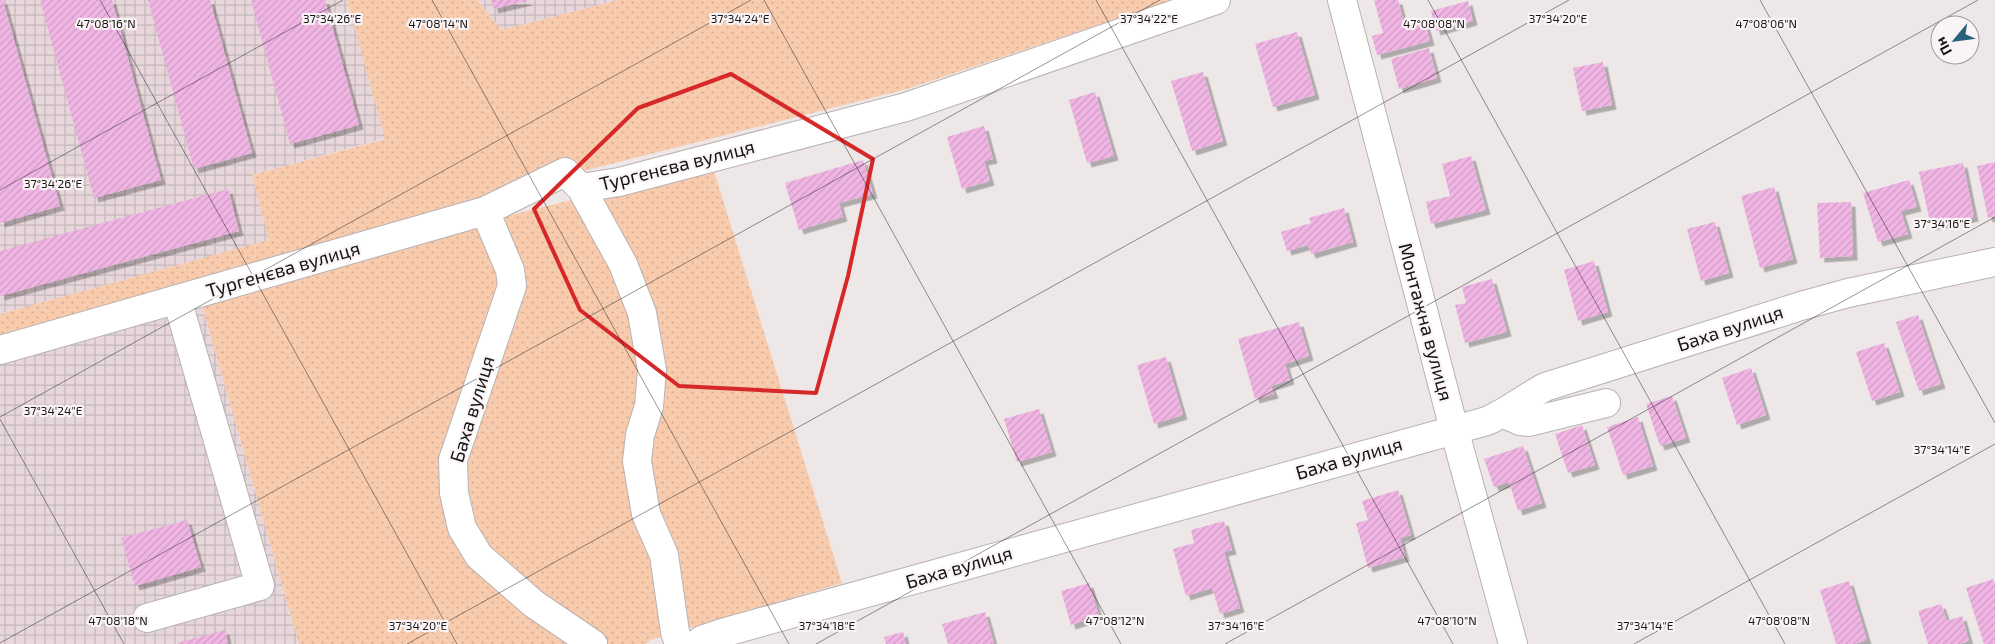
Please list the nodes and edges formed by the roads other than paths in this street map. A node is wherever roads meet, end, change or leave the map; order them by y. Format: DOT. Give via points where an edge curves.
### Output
graph roads {
  1 [pos="1216,0"];
  2 [pos="1342,0"];
  3 [pos="581,188"];
  4 [pos="485,211"];
  5 [pos="1995,262"];
  6 [pos="177,299"];
  7 [pos="0,350"];
  8 [pos="1606,403"];
  9 [pos="1504,414"];
  10 [pos="1454,429"];
  11 [pos="147,618"];
  12 [pos="594,644"];
  13 [pos="679,644"];
  14 [pos="697,644"];
  15 [pos="1513,644"];
  1 -- 3 [label="street, Тургенєва вулиця" via="906,107 619,182"];
  2 -- 10 [label="street, Монтажна вулиця"];
  3 -- 4 [label="street, Тургенєва вулиця" via="565,172"];
  3 -- 13 [label="street" via="623,264 642,313 652,370 649,406 640,435 637,461 646,514 664,555"];
  4 -- 6 [label="street, Тургенєва вулиця"];
  4 -- 12 [label="street, Баха вулиця" via="510,270 512,286 453,460 454,493 462,528 479,556 534,604"];
  5 -- 9 [label="street, Баха вулиця" via="1801,306 1545,387"];
  6 -- 7 [label="street, Тургенєва вулиця"];
  6 -- 11 [label="street" via="260,586"];
  8 -- 9 [label="street" via="1529,422 1520,422"];
  9 -- 10 [label="street, Баха вулиця"];
  10 -- 14 [label="street, Баха вулиця" via="722,633"];
  10 -- 15 [label="street, Монтажна вулиця"];
}
